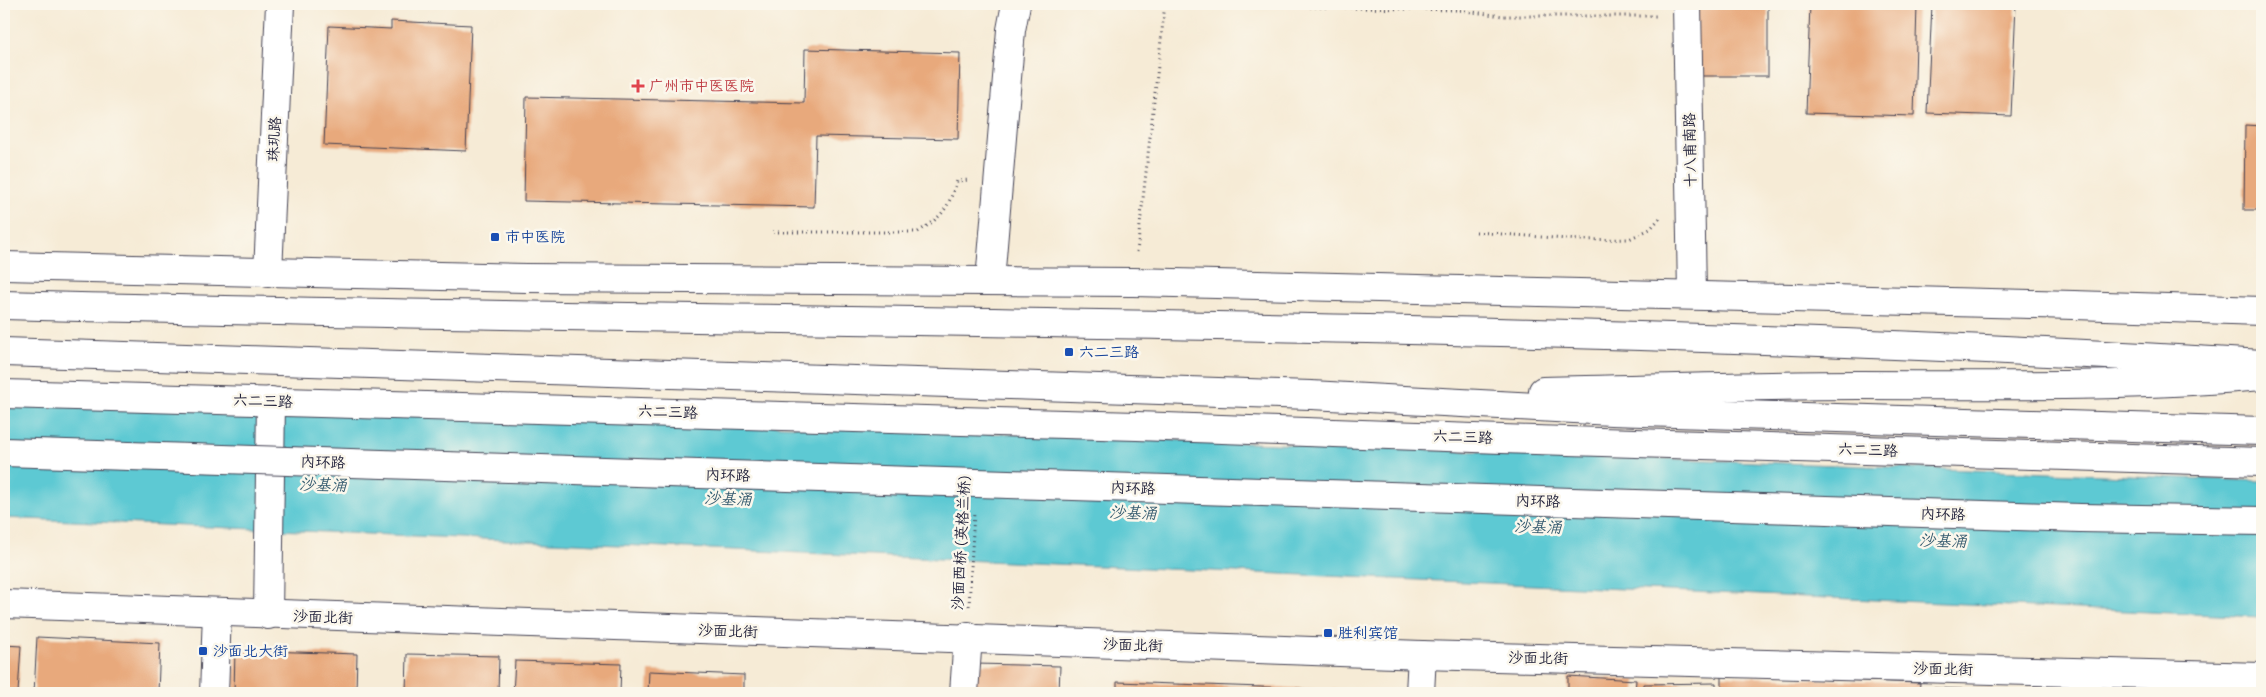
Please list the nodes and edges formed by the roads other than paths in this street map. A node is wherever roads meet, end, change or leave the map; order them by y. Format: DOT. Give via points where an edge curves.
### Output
graph roads {
  1 [pos="280,4"];
  2 [pos="1016,4"];
  3 [pos="1688,10"];
  4 [pos="4,266"];
  5 [pos="268,273"];
  6 [pos="990,281"];
  7 [pos="1692,295"];
  8 [pos="4,305"];
  9 [pos="2262,311"];
  10 [pos="4,352"];
  11 [pos="2262,364"];
  12 [pos="2262,376"];
  13 [pos="4,394"];
  14 [pos="1311,395"];
  15 [pos="272,404"];
  16 [pos="2262,431"];
  17 [pos="4,452"];
  18 [pos="2262,462"];
  19 [pos="2262,522"];
  20 [pos="4,604"];
  21 [pos="217,612"];
  22 [pos="268,615"];
  23 [pos="967,638"];
  24 [pos="1422,655"];
  25 [pos="2262,677"];
  26 [pos="214,693"];
  27 [pos="964,693"];
  28 [pos="1420,693"];
  1 -- 5 [label="main road, 珠玑路"];
  2 -- 6 [label="main road" via="1011,30"];
  3 -- 7 [label="main road, 十八甫南路"];
  4 -- 5 [label="main road"];
  5 -- 6 [label="main road"];
  6 -- 7 [label="main road"];
  7 -- 9 [label="main road"];
  8 -- 11 [label="main road" via="510,316 1411,328 2134,356"];
  10 -- 14 [label="main road"];
  12 -- 14 [label="main road" via="2191,383 2118,385 1769,385"];
  13 -- 15 [label="main road, 六二三路"];
  14 -- 16 [label="main road" via="1611,411"];
  15 -- 18 [label="main road, 六二三路" via="1137,426"];
  15 -- 22 [label="main road"];
  17 -- 19 [label="main road, 内环路, bridge"];
  20 -- 21 [label="main road, 沙面北街"];
  21 -- 22 [label="main road, 沙面北街"];
  21 -- 26 [label="main road"];
  22 -- 23 [label="main road, 沙面北街"];
  23 -- 24 [label="main road, 沙面北街"];
  23 -- 27 [label="main road"];
  24 -- 25 [label="main road, 沙面北街"];
  24 -- 28 [label="main road"];
}
